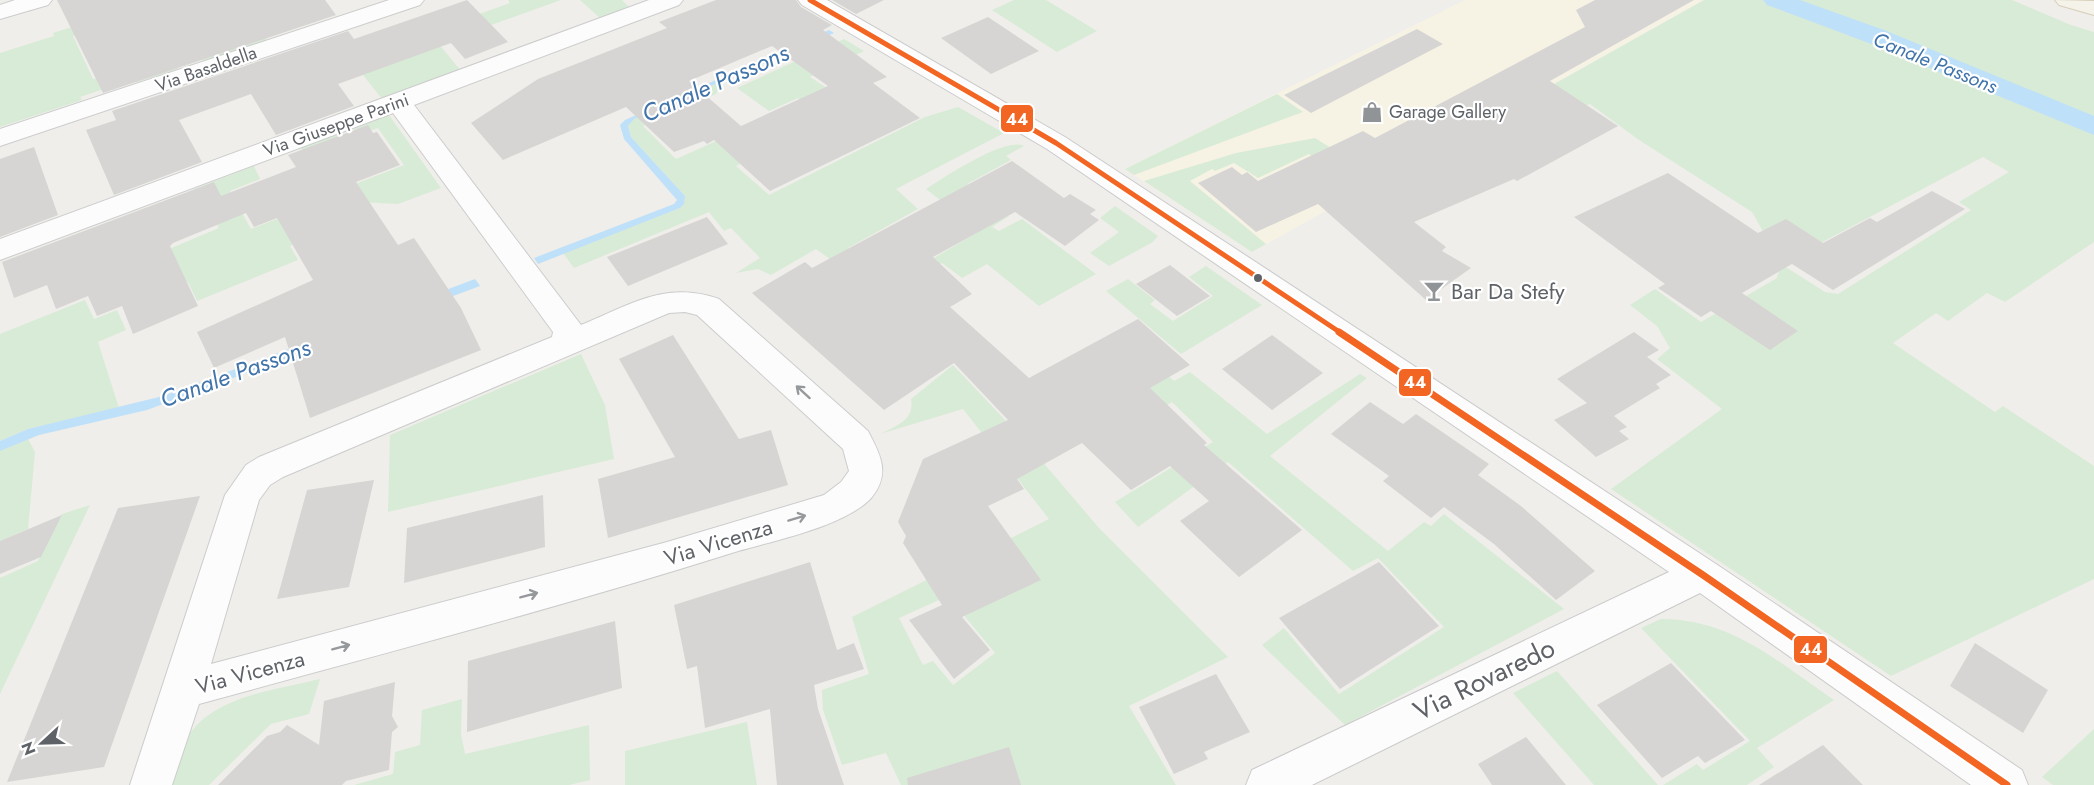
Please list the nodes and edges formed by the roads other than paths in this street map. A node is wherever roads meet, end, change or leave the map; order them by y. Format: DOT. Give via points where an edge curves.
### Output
graph roads {
  1 [pos="40,0"];
  2 [pos="412,0"];
  3 [pos="671,0"];
  4 [pos="810,0"];
  5 [pos="2067,0"];
  6 [pos="2094,8"];
  7 [pos="0,12"];
  8 [pos="398,102"];
  9 [pos="0,138"];
  10 [pos="0,250"];
  11 [pos="567,344"];
  12 [pos="1703,575"];
  13 [pos="183,690"];
  14 [pos="151,785"];
  15 [pos="1267,785"];
  16 [pos="2007,785"];
  1 -- 7 [label="street"];
  2 -- 9 [label="street, Via Basaldella"];
  3 -- 8 [label="street, Via Giuseppe Parini"];
  4 -- 12 [label="street" via="1036,131"];
  5 -- 6 [label="main road"];
  8 -- 10 [label="street, Via Giuseppe Parini"];
  8 -- 11 [label="street" via="569,331"];
  11 -- 13 [label="street, Via Vicenza" via="258,475 243,495"];
  13 -- 11 [label="street, Via Vicenza, one-way" via="667,558 835,506 856,491 867,474 867,459 856,440 708,308 695,301 662,304"];
  12 -- 15 [label="street, Via Rovaredo"];
  12 -- 16 [label="street"];
  13 -- 14 [label="street, Via Vicenza"];
}
